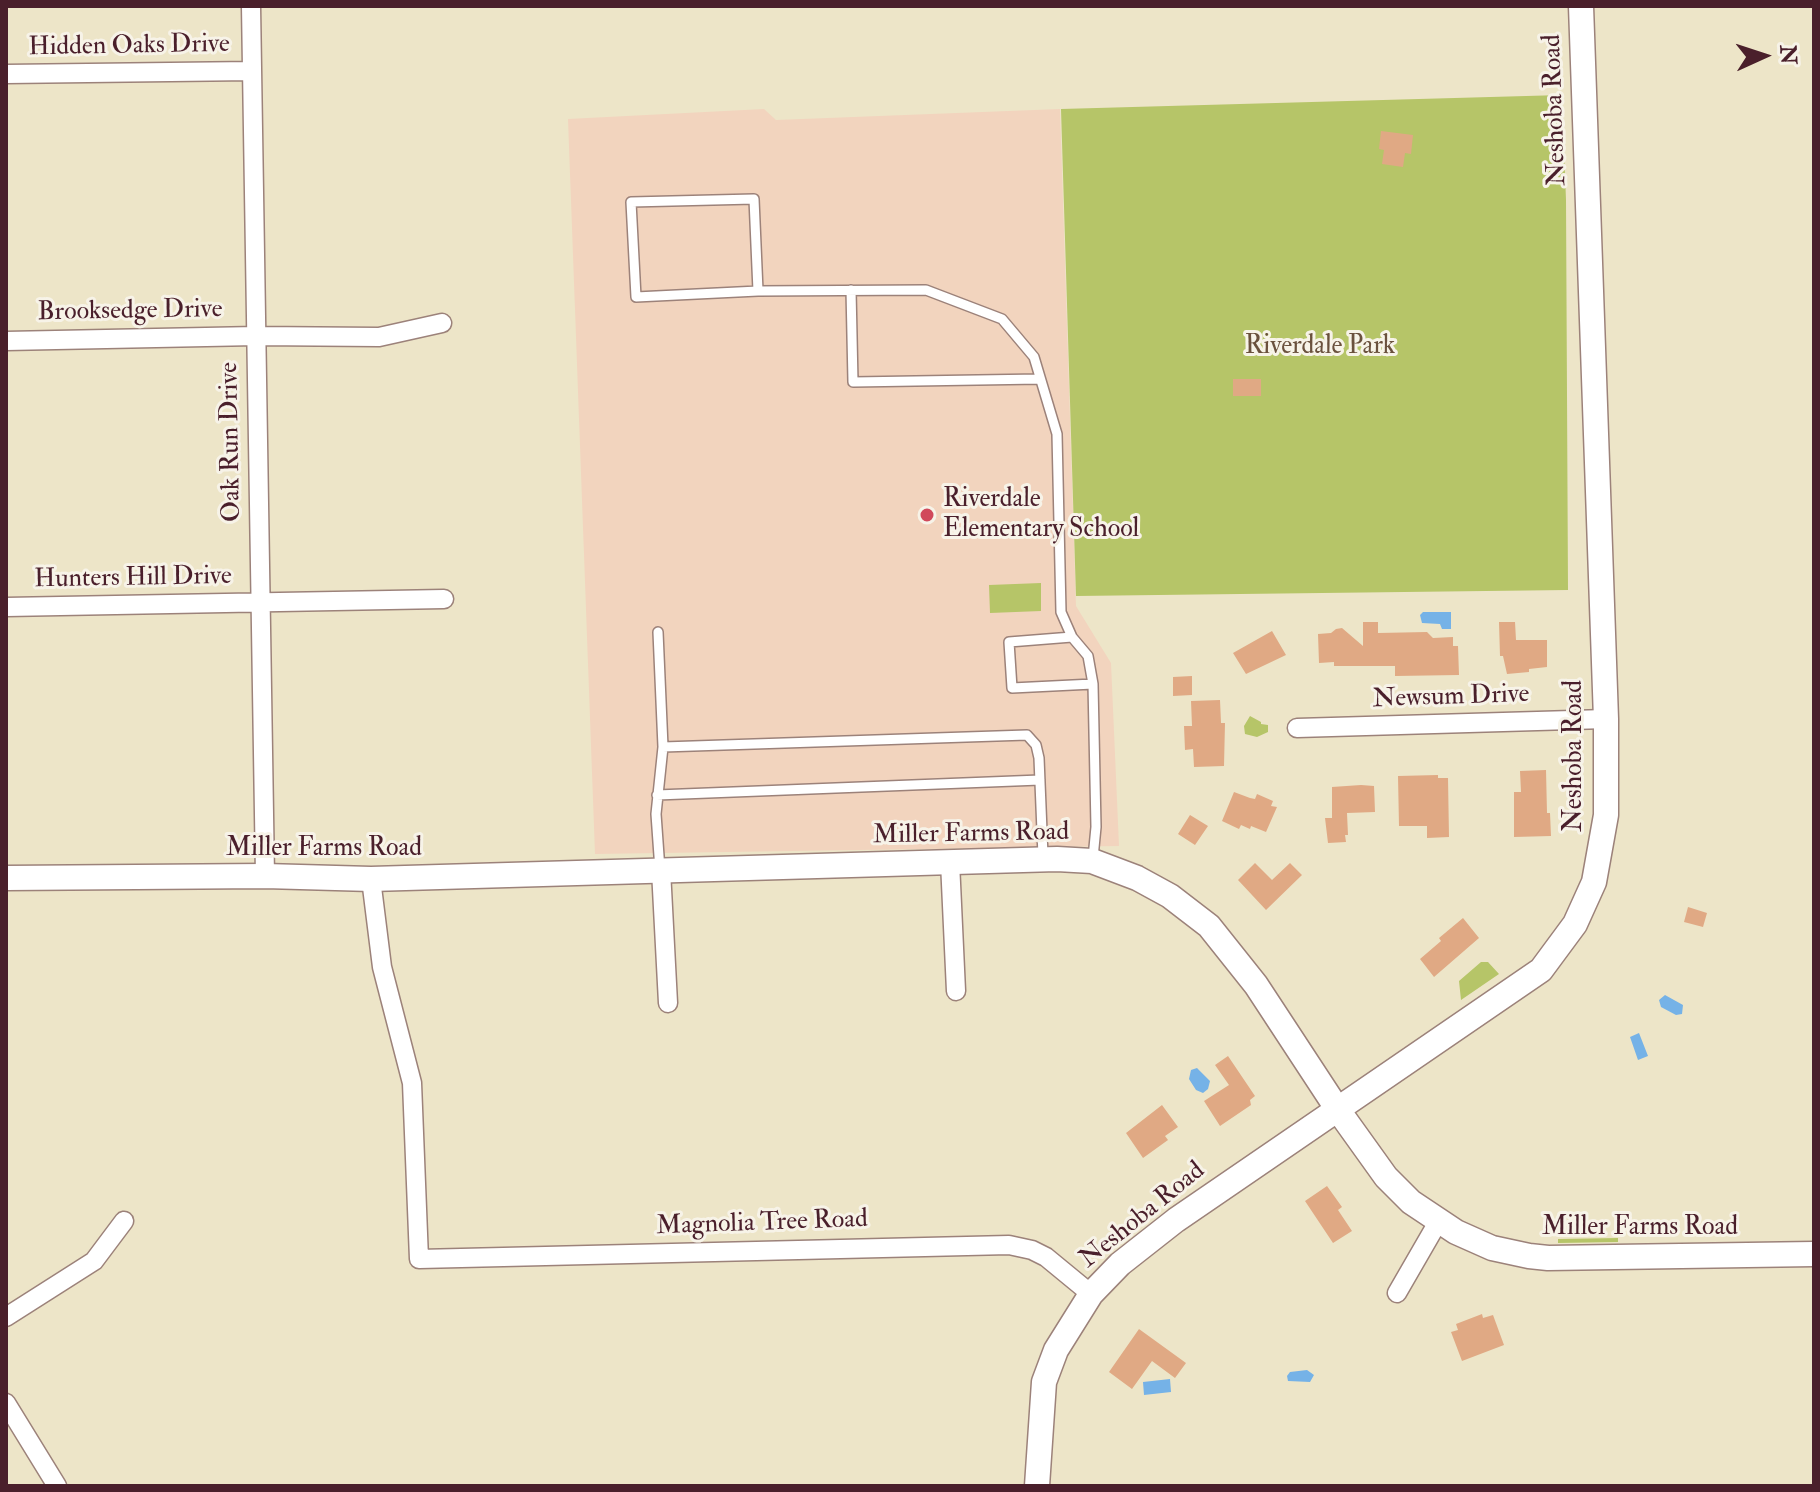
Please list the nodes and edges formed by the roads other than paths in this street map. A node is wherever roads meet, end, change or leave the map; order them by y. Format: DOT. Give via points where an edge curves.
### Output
graph roads {
  1 [pos="251,6"];
  2 [pos="1581,6"];
  3 [pos="252,71"];
  4 [pos="6,74"];
  5 [pos="851,290"];
  6 [pos="758,291"];
  7 [pos="442,323"];
  8 [pos="256,336"];
  9 [pos="6,341"];
  10 [pos="1040,379"];
  11 [pos="444,599"];
  12 [pos="261,602"];
  13 [pos="6,607"];
  14 [pos="658,632"];
  15 [pos="1072,637"];
  16 [pos="1093,684"];
  17 [pos="1606,719"];
  18 [pos="1297,728"];
  19 [pos="663,747"];
  20 [pos="1040,780"];
  21 [pos="657,795"];
  22 [pos="1044,860"];
  23 [pos="1092,861"];
  24 [pos="950,862"];
  25 [pos="661,870"];
  26 [pos="265,876"];
  27 [pos="6,878"];
  28 [pos="371,879"];
  29 [pos="956,991"];
  30 [pos="668,1003"];
  31 [pos="1338,1110"];
  32 [pos="124,1221"];
  33 [pos="1438,1222"];
  34 [pos="1814,1254"];
  35 [pos="1397,1293"];
  36 [pos="1091,1294"];
  37 [pos="6,1317"];
  38 [pos="6,1403"];
  39 [pos="57,1486"];
  40 [pos="1037,1486"];
  1 -- 3 [label="street, Oak Run Drive"];
  2 -- 17 [label="street, Neshoba Road"];
  3 -- 4 [label="street, Hidden Oaks Drive"];
  3 -- 8 [label="street, Oak Run Drive"];
  5 -- 6 [label="lane"];
  5 -- 10 [label="lane" via="926,290 1002,319 1034,357"];
  5 -- 10 [label="lane" via="853,382"];
  6 -- 6 [label="lane" via="754,199 631,202 636,297"];
  7 -- 8 [label="street, Brooksedge Drive" via="379,337"];
  8 -- 9 [label="street, Brooksedge Drive"];
  8 -- 12 [label="street, Oak Run Drive"];
  10 -- 15 [label="lane" via="1057,434 1061,612"];
  11 -- 12 [label="street, Hunters Hill Drive"];
  12 -- 13 [label="street, Hunters Hill Drive"];
  12 -- 26 [label="street, Oak Run Drive"];
  14 -- 19 [label="lane"];
  15 -- 16 [label="lane" via="1088,656"];
  15 -- 16 [label="lane" via="1009,642 1012,688"];
  16 -- 23 [label="lane"];
  17 -- 18 [label="street, Newsum Drive"];
  17 -- 31 [label="street, Neshoba Road" via="1606,815 1600,861 1584,907 1560,946 1541,970"];
  19 -- 20 [label="lane" via="1027,735 1036,745"];
  19 -- 21 [label="lane"];
  20 -- 21 [label="lane"];
  20 -- 22 [label="lane"];
  21 -- 25 [label="lane"];
  22 -- 23 [label="street, Miller Farms Road"];
  22 -- 24 [label="street, Miller Farms Road"];
  23 -- 31 [label="street, Miller Farms Road" via="1170,896 1209,926 1256,985"];
  24 -- 25 [label="street, Miller Farms Road"];
  24 -- 29 [label="street"];
  25 -- 28 [label="street, Miller Farms Road"];
  25 -- 30 [label="street"];
  26 -- 27 [label="street, Miller Farms Road"];
  26 -- 28 [label="street, Miller Farms Road"];
  28 -- 36 [label="street, Magnolia Tree Road" via="382,967 412,1083 419,1259 1009,1245 1046,1257"];
  31 -- 33 [label="street, Miller Farms Road" via="1386,1177"];
  31 -- 36 [label="street, Neshoba Road" via="1164,1228"];
  32 -- 37 [label="street" via="94,1261"];
  33 -- 34 [label="street, Miller Farms Road" via="1492,1248 1529,1256"];
  33 -- 35 [label="street"];
  36 -- 40 [label="street, Neshoba Road" via="1061,1341 1044,1382"];
  38 -- 39 [label="street"];
}
